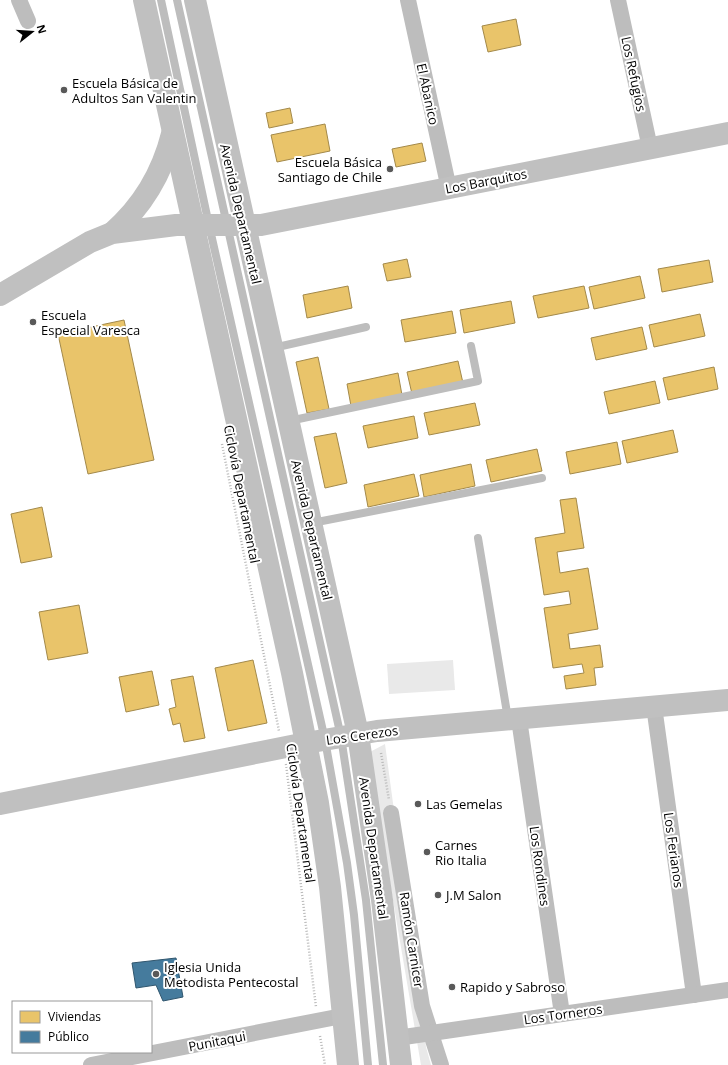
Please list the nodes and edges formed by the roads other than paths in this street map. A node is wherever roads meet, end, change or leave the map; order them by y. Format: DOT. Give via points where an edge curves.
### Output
graph roads {
  1 [pos="19,0"];
  2 [pos="144,0"];
  3 [pos="161,0"];
  4 [pos="176,0"];
  5 [pos="195,0"];
  6 [pos="408,0"];
  7 [pos="618,0"];
  8 [pos="28,21"];
  9 [pos="173,133"];
  10 [pos="728,133"];
  11 [pos="650,148"];
  12 [pos="449,189"];
  13 [pos="218,225"];
  14 [pos="112,233"];
  15 [pos="0,295"];
  16 [pos="366,327"];
  17 [pos="471,346"];
  18 [pos="271,349"];
  19 [pos="288,422"];
  20 [pos="259,449"];
  21 [pos="542,478"];
  22 [pos="311,523"];
  23 [pos="478,538"];
  24 [pos="264,545"];
  25 [pos="728,700"];
  26 [pos="654,706"];
  27 [pos="514,719"];
  28 [pos="341,737"];
  29 [pos="0,804"];
  30 [pos="391,813"];
  31 [pos="728,990"];
  32 [pos="694,995"];
  33 [pos="562,1014"];
  34 [pos="342,1016"];
  35 [pos="431,1032"];
  36 [pos="397,1038"];
  37 [pos="91,1065"];
  38 [pos="348,1065"];
  39 [pos="368,1065"];
  40 [pos="383,1065"];
  41 [pos="401,1065"];
  42 [pos="440,1065"];
  1 -- 8 [label="street"];
  2 -- 9 [label="main road, Avenida Departamental"];
  3 -- 13 [label="lane"];
  4 -- 13 [label="lane"];
  5 -- 13 [label="main road, Avenida Departamental"];
  6 -- 12 [label="street, El Abanico"];
  7 -- 11 [label="street, Los Refugios"];
  9 -- 13 [label="main road, Avenida Departamental"];
  9 -- 14 [label="main road" via="151,188 131,215"];
  10 -- 11 [label="main road, Los Barquitos"];
  11 -- 12 [label="main road, Los Barquitos"];
  12 -- 13 [label="main road, Los Barquitos" via="261,225"];
  13 -- 14 [label="main road, Los Barquitos" via="158,226"];
  13 -- 18 [label="main road, Avenida Departamental"];
  13 -- 20 [label="lane"];
  13 -- 24 [label="main road, Avenida Departamental"];
  13 -- 28 [label="lane"];
  14 -- 15 [label="main road" via="90,242"];
  16 -- 18 [label="lane"];
  17 -- 19 [label="lane" via="478,380"];
  18 -- 19 [label="main road, Avenida Departamental"];
  19 -- 22 [label="main road, Avenida Departamental"];
  20 -- 24 [label="lane" via="258,481 265,524"];
  20 -- 28 [label="lane"];
  21 -- 22 [label="lane"];
  22 -- 28 [label="main road, Avenida Departamental"];
  23 -- 27 [label="lane"];
  24 -- 28 [label="main road, Avenida Departamental"];
  25 -- 26 [label="main road, Los Cerezos"];
  26 -- 27 [label="main road, Los Cerezos"];
  26 -- 32 [label="street, Los Ferianos"];
  27 -- 28 [label="main road, Los Cerezos"];
  27 -- 33 [label="street, Los Rondines"];
  28 -- 29 [label="main road, Los Cerezos"];
  28 -- 34 [label="main road, Avenida Departamental" via="318,803 330,887"];
  28 -- 36 [label="main road, Avenida Departamental" via="382,900"];
  28 -- 39 [label="lane" via="347,864"];
  28 -- 40 [label="lane" via="366,900"];
  30 -- 35 [label="street, Ramón Carnicer" via="422,1006"];
  31 -- 32 [label="street, Los Torneros"];
  32 -- 33 [label="street, Los Torneros"];
  33 -- 35 [label="street, Los Torneros"];
  34 -- 37 [label="street, Punitaqui"];
  34 -- 38 [label="main road, Avenida Departamental"];
  35 -- 36 [label="street, Los Torneros"];
  35 -- 42 [label="street, Ramón Carnicer"];
  36 -- 41 [label="main road, Avenida Departamental"];
}
